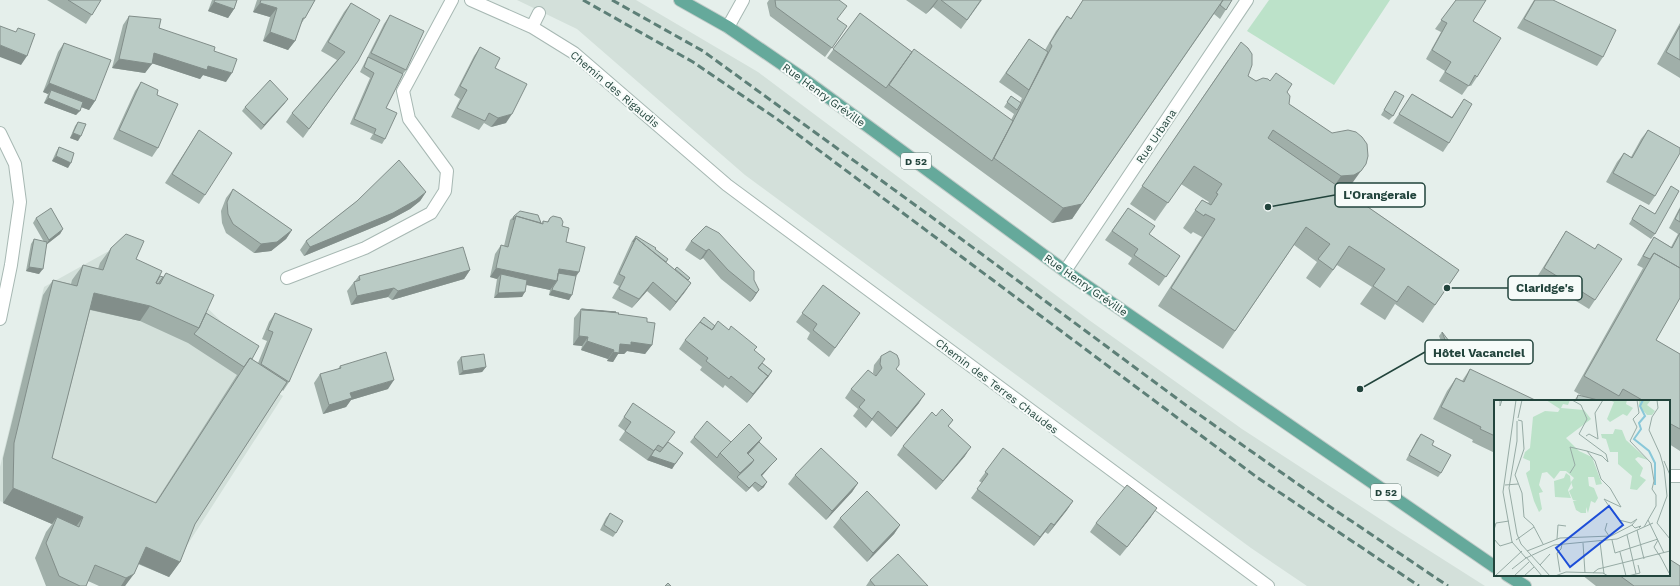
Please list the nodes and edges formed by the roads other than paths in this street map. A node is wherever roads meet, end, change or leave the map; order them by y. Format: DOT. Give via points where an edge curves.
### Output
graph roads {
  1 [pos="452,0"];
  2 [pos="471,0"];
  3 [pos="680,0"];
  4 [pos="743,0"];
  5 [pos="1247,0"];
  6 [pos="539,13"];
  7 [pos="532,27"];
  8 [pos="728,27"];
  9 [pos="0,133"];
  10 [pos="727,185"];
  11 [pos="1065,272"];
  12 [pos="287,278"];
  13 [pos="0,319"];
  14 [pos="1494,566"];
  15 [pos="1510,576"];
  16 [pos="1268,586"];
  17 [pos="1525,586"];
  1 -- 12 [label="street" via="403,91 409,119 447,171 445,191 431,213 366,248"];
  2 -- 7 [label="street, Chemin des Rigaudis"];
  3 -- 8 [label="main road, Rue Henry Gréville / D 52"];
  4 -- 8 [label="street"];
  5 -- 11 [label="street, Rue Urbana"];
  6 -- 7 [label="street"];
  7 -- 10 [label="street, Chemin des Rigaudis" via="580,57"];
  8 -- 11 [label="main road, Rue Henry Gréville / D 52" via="798,75"];
  9 -- 13 [label="street" via="15,164 20,202"];
  10 -- 16 [label="street, Chemin des Terres Chaudes"];
  11 -- 14 [label="main road, Rue Henry Gréville / D 52"];
  15 -- 17 [label="main road"];
}
